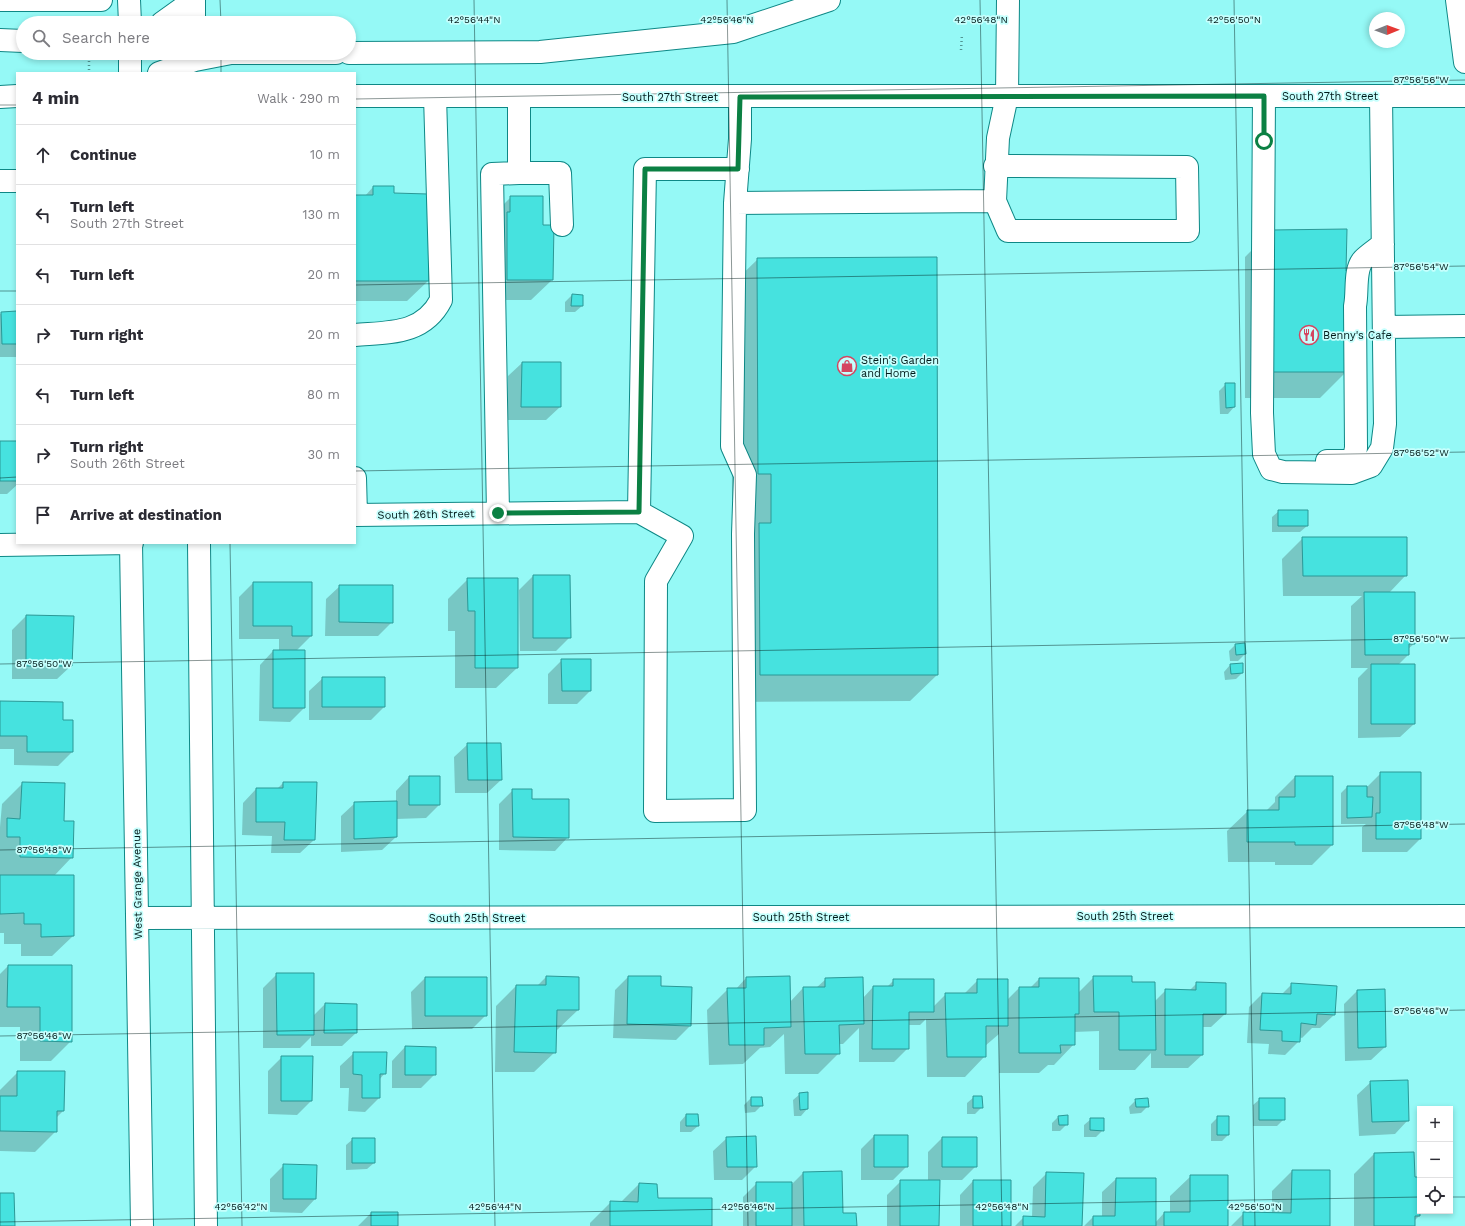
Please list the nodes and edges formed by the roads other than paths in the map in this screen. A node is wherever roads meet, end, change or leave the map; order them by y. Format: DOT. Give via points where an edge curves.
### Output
graph roads {
  1 [pos="0,0"];
  2 [pos="101,0"];
  3 [pos="129,0"];
  4 [pos="194,0"];
  5 [pos="829,0"];
  6 [pos="1008,0"];
  7 [pos="1457,0"];
  8 [pos="130,16"];
  9 [pos="172,16"];
  10 [pos="194,16"];
  11 [pos="0,40"];
  12 [pos="16,40"];
  13 [pos="356,53"];
  14 [pos="130,60"];
  15 [pos="195,62"];
  16 [pos="1465,62"];
  17 [pos="130,72"];
  18 [pos="162,72"];
  19 [pos="16,96"];
  20 [pos="356,96"];
  21 [pos="435,96"];
  22 [pos="519,96"];
  23 [pos="1007,96"];
  24 [pos="1264,96"];
  25 [pos="1381,96"];
  26 [pos="1465,96"];
  27 [pos="0,97"];
  28 [pos="740,97"];
  29 [pos="995,166"];
  30 [pos="738,169"];
  31 [pos="519,173"];
  32 [pos="16,181"];
  33 [pos="0,182"];
  34 [pos="994,201"];
  35 [pos="736,203"];
  36 [pos="562,225"];
  37 [pos="1383,244"];
  38 [pos="1465,326"];
  39 [pos="1384,327"];
  40 [pos="356,335"];
  41 [pos="1283,472"];
  42 [pos="639,512"];
  43 [pos="498,513"];
  44 [pos="356,515"];
  45 [pos="66,544"];
  46 [pos="132,544"];
  47 [pos="199,544"];
  48 [pos="0,545"];
  49 [pos="1465,916"];
  50 [pos="138,918"];
  51 [pos="203,919"];
  52 [pos="142,1226"];
  53 [pos="206,1226"];
  1 -- 2 [label="street"];
  3 -- 8 [label="street"];
  4 -- 9 [label="street"];
  4 -- 10 [label="street"];
  5 -- 13 [label="street" via="733,32 540,52"];
  6 -- 23 [label="street"];
  7 -- 16 [label="street"];
  11 -- 12 [label="street"];
  14 -- 17 [label="street"];
  15 -- 18 [label="street"];
  19 -- 27 [label="street"];
  20 -- 21 [label="street, South 27th Street"];
  21 -- 22 [label="street, South 27th Street"];
  21 -- 40 [label="street" via="441,300 434,313 422,323 410,328"];
  22 -- 28 [label="street, South 27th Street"];
  22 -- 31 [label="street"];
  23 -- 24 [label="street, South 27th Street"];
  23 -- 28 [label="street, South 27th Street"];
  23 -- 29 [label="street"];
  24 -- 25 [label="street, South 27th Street"];
  24 -- 41 [label="street" via="1264,454 1271,469"];
  25 -- 26 [label="street, South 27th Street"];
  25 -- 37 [label="street"];
  28 -- 30 [label="street"];
  29 -- 34 [label="street"];
  29 -- 34 [label="street" via="1187,167 1188,231 1008,231"];
  30 -- 35 [label="street"];
  30 -- 42 [label="street" via="645,169"];
  31 -- 36 [label="street" via="560,173"];
  31 -- 43 [label="street" via="492,174"];
  32 -- 33 [label="street"];
  34 -- 35 [label="street"];
  35 -- 42 [label="street, South 26th Street" via="732,446 745,475 745,810 655,811 656,581 682,536"];
  37 -- 39 [label="street"];
  37 -- 41 [label="street" via="1363,260 1358,270 1355,306 1354,458 1347,461 1297,461"];
  38 -- 39 [label="street"];
  39 -- 41 [label="street" via="1385,424 1382,448 1371,466 1352,473"];
  42 -- 43 [label="street, South 26th Street"];
  43 -- 44 [label="street, South 26th Street"];
  45 -- 48 [label="street"];
  46 -- 50 [label="street, West Grange Avenue"];
  47 -- 51 [label="street"];
  49 -- 51 [label="street, South 25th Street"];
  50 -- 51 [label="street, South 25th Street"];
  50 -- 52 [label="street, West Grange Avenue"];
  51 -- 53 [label="street"];
}
